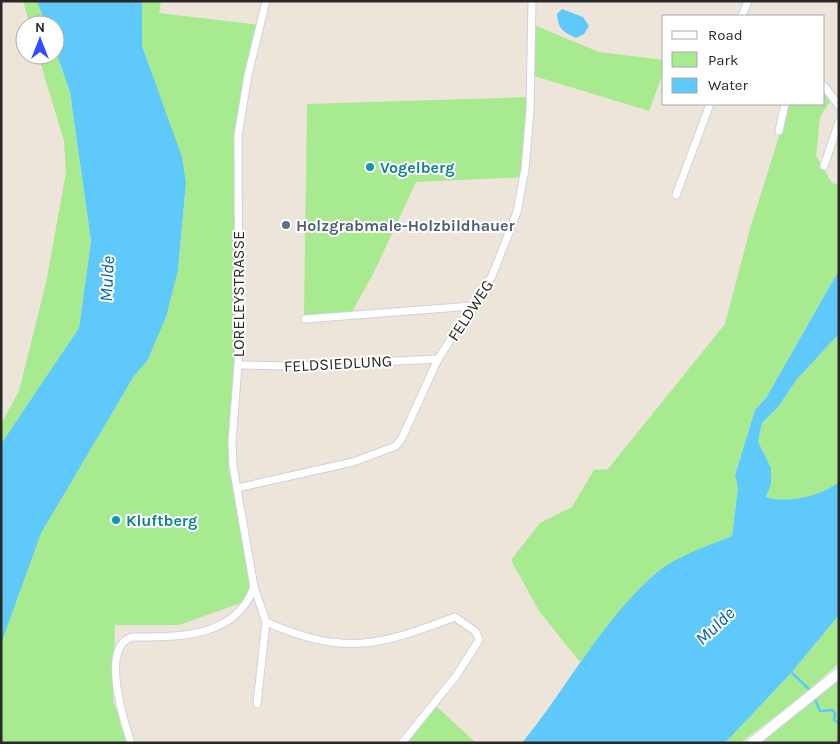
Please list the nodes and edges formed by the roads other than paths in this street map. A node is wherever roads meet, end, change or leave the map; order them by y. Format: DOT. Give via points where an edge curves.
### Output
graph roads {
  1 [pos="266,1"];
  2 [pos="532,1"];
  3 [pos="748,1"];
  4 [pos="742,15"];
  5 [pos="825,87"];
  6 [pos="710,105"];
  7 [pos="785,105"];
  8 [pos="839,106"];
  9 [pos="839,122"];
  10 [pos="779,131"];
  11 [pos="824,166"];
  12 [pos="676,195"];
  13 [pos="472,306"];
  14 [pos="305,319"];
  15 [pos="438,359"];
  16 [pos="238,365"];
  17 [pos="237,488"];
  18 [pos="254,587"];
  19 [pos="266,622"];
  20 [pos="839,673"];
  21 [pos="257,704"];
  22 [pos="131,743"];
  23 [pos="402,743"];
  24 [pos="752,743"];
  1 -- 16 [label="street, LORELEYSTRASSE" via="238,135"];
  2 -- 13 [label="street, FELDWEG" via="530,111 522,186 501,257"];
  3 -- 4 [label="street"];
  5 -- 8 [label="street"];
  6 -- 12 [label="street"];
  7 -- 10 [label="street"];
  9 -- 11 [label="street"];
  13 -- 14 [label="street"];
  13 -- 15 [label="street, FELDWEG"];
  15 -- 16 [label="street, FELDSIEDLUNG" via="292,366"];
  15 -- 17 [label="street, FELDWEG" via="410,423 396,446 353,462"];
  16 -- 17 [label="street, LORELEYSTRASSE" via="232,442"];
  17 -- 18 [label="street, LORELEYSTRASSE"];
  18 -- 19 [label="street, LORELEYSTRASSE"];
  18 -- 22 [label="street" via="236,617 220,626 181,636 127,638 122,643 116,685"];
  19 -- 21 [label="street, LORELEYSTRASSE"];
  19 -- 23 [label="street" via="324,642 344,644 381,641 454,618 476,632 480,640 469,659"];
  20 -- 24 [label="main road"];
}
